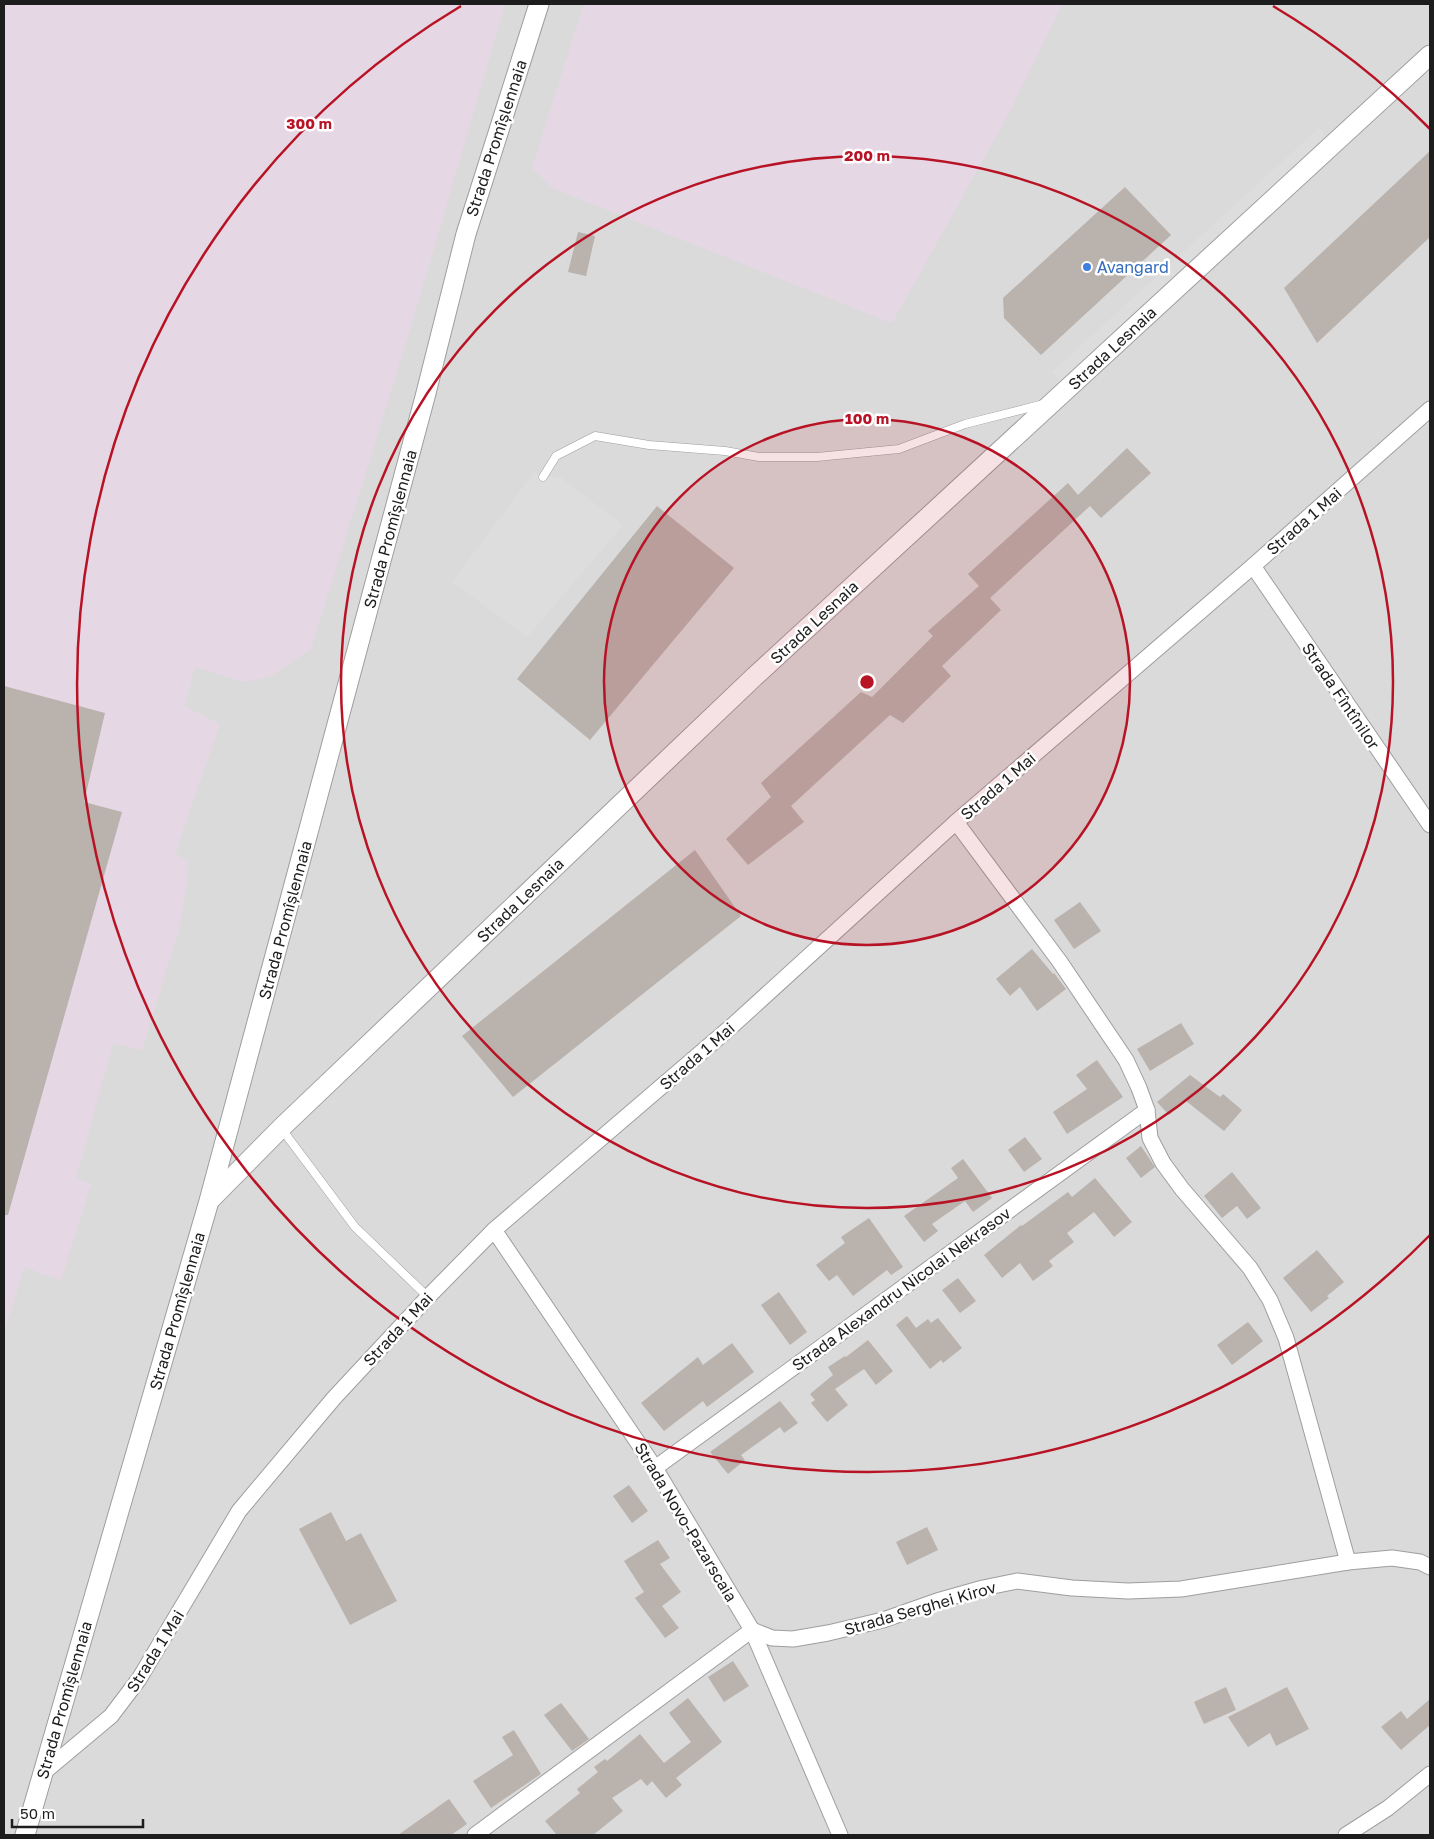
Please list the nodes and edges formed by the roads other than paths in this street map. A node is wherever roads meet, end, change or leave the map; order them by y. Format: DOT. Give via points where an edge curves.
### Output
graph roads {
  1 [pos="539,4"];
  2 [pos="1430,55"];
  3 [pos="1054,401"];
  4 [pos="1430,409"];
  5 [pos="543,477"];
  6 [pos="1253,566"];
  7 [pos="956,822"];
  8 [pos="1430,825"];
  9 [pos="1146,1110"];
  10 [pos="281,1128"];
  11 [pos="209,1201"];
  12 [pos="494,1230"];
  13 [pos="428,1297"];
  14 [pos="655,1468"];
  15 [pos="1348,1562"];
  16 [pos="1430,1567"];
  17 [pos="752,1630"];
  18 [pos="43,1773"];
  19 [pos="1430,1774"];
  20 [pos="25,1835"];
  21 [pos="475,1835"];
  22 [pos="840,1835"];
  23 [pos="1346,1835"];
  1 -- 11 [label="street, Strada Promîșlennaia" via="466,234 426,397"];
  2 -- 3 [label="street, Strada Lesnaia"];
  3 -- 5 [label="lane" via="965,424 899,449 817,457 759,457 595,436 556,456"];
  3 -- 10 [label="street, Strada Lesnaia" via="752,678"];
  4 -- 6 [label="street, Strada 1 Mai"];
  6 -- 7 [label="street, Strada 1 Mai"];
  6 -- 8 [label="street, Strada Fîntînilor"];
  7 -- 9 [label="street" via="1060,962 1126,1060"];
  7 -- 12 [label="street, Strada 1 Mai" via="732,1026"];
  9 -- 14 [label="street, Strada Alexandru Nicolai Nekrasov"];
  9 -- 15 [label="street" via="1150,1138 1163,1163 1250,1268 1270,1300 1286,1338"];
  10 -- 11 [label="street, Strada Lesnaia"];
  10 -- 13 [label="lane" via="355,1227"];
  11 -- 18 [label="street, Strada Promîșlennaia"];
  12 -- 13 [label="street, Strada 1 Mai"];
  12 -- 14 [label="street, Strada Novo-Pazarscaia"];
  13 -- 18 [label="street, Strada 1 Mai" via="334,1398 239,1512 139,1679 111,1716"];
  14 -- 17 [label="street, Strada Novo-Pazarscaia"];
  15 -- 16 [label="street, Strada Serghei Kirov" via="1392,1558 1420,1562"];
  15 -- 17 [label="street, Strada Serghei Kirov" via="1181,1589 1128,1591 1017,1581 828,1633 793,1639 772,1638"];
  17 -- 21 [label="street"];
  17 -- 22 [label="street, Strada Novo-Pazarscaia"];
  18 -- 20 [label="street, Strada Promîșlennaia"];
  19 -- 23 [label="street" via="1388,1808"];
}
